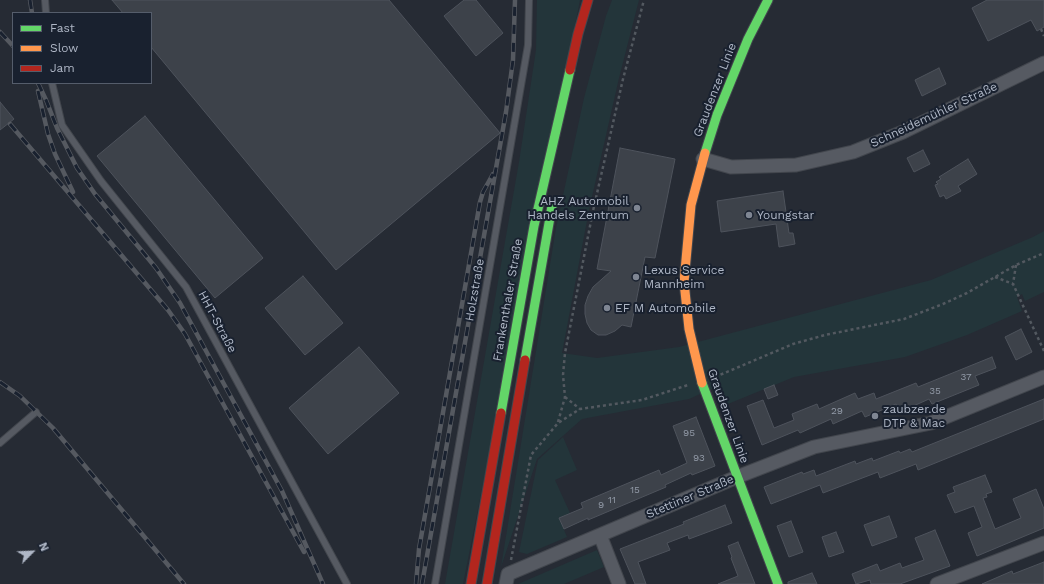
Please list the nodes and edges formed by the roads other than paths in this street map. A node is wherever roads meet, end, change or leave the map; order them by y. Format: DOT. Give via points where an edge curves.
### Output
graph roads {
  1 [pos="45,0"];
  2 [pos="529,0"];
  3 [pos="588,0"];
  4 [pos="768,0"];
  5 [pos="46,12"];
  6 [pos="1044,63"];
  7 [pos="52,84"];
  8 [pos="703,159"];
  9 [pos="555,195"];
  10 [pos="1044,377"];
  11 [pos="36,412"];
  12 [pos="0,444"];
  13 [pos="737,477"];
  14 [pos="600,535"];
  15 [pos="1044,543"];
  16 [pos="507,579"];
  17 [pos="346,584"];
  18 [pos="435,584"];
  19 [pos="471,584"];
  20 [pos="487,584"];
  21 [pos="619,584"];
  22 [pos="778,584"];
  23 [pos="938,584"];
  1 -- 5 [label="lane"];
  2 -- 18 [label="lane, Holzstraße" via="528,45"];
  3 -- 19 [label="main road, Frankenthaler Straße" via="534,226"];
  4 -- 8 [label="main road, Graudenzer Linie" via="748,39"];
  6 -- 8 [label="street, Schneidemühler Straße" via="903,132 854,152 796,165 732,167"];
  7 -- 17 [label="lane, HHT-Straße" via="62,124 101,181 186,288"];
  8 -- 13 [label="main road, Graudenzer Linie" via="691,205 686,249 684,282 689,329 701,381"];
  9 -- 20 [label="main road"];
  10 -- 13 [label="street, Stettiner Straße" via="931,423 814,447"];
  11 -- 12 [label="lane"];
  13 -- 14 [label="street, Stettiner Straße"];
  13 -- 22 [label="main road, Graudenzer Linie"];
  14 -- 16 [label="street, Stettiner Straße"];
  14 -- 21 [label="street"];
  15 -- 23 [label="street"];
}
